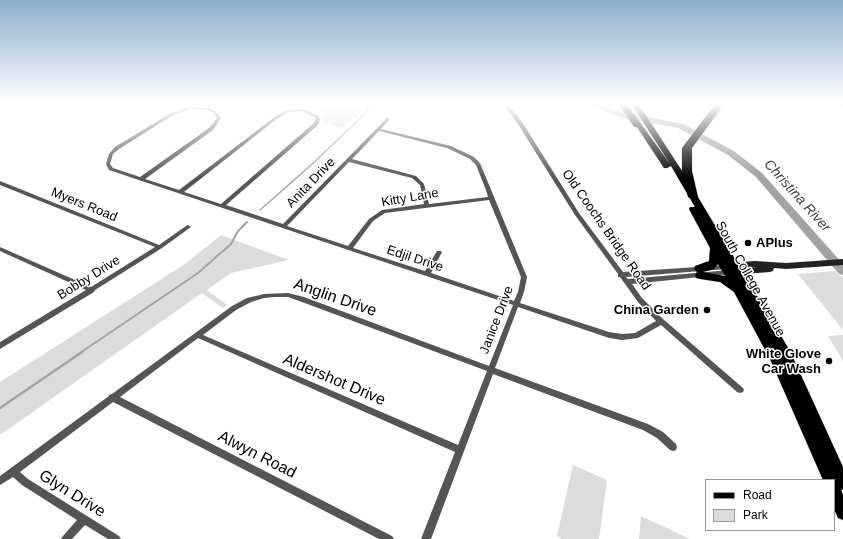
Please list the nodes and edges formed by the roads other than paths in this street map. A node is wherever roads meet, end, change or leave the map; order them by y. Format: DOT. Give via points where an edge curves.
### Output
graph roads {
  1 [pos="150,128"];
  2 [pos="212,128"];
  3 [pos="263,128"];
  4 [pos="311,128"];
  5 [pos="523,128"];
  6 [pos="639,128"];
  7 [pos="649,128"];
  8 [pos="701,128"];
  9 [pos="379,130"];
  10 [pos="348,160"];
  11 [pos="141,179"];
  12 [pos="0,183"];
  13 [pos="180,192"];
  14 [pos="693,197"];
  15 [pos="490,198"];
  16 [pos="426,205"];
  17 [pos="222,206"];
  18 [pos="188,227"];
  19 [pos="283,227"];
  20 [pos="160,247"];
  21 [pos="714,247"];
  22 [pos="0,249"];
  23 [pos="348,249"];
  24 [pos="439,252"];
  25 [pos="842,262"];
  26 [pos="732,269"];
  27 [pos="699,272"];
  28 [pos="427,274"];
  29 [pos="620,275"];
  30 [pos="626,282"];
  31 [pos="92,290"];
  32 [pos="739,291"];
  33 [pos="516,304"];
  34 [pos="661,321"];
  35 [pos="197,335"];
  36 [pos="0,337"];
  37 [pos="8,341"];
  38 [pos="0,346"];
  39 [pos="492,370"];
  40 [pos="740,390"];
  41 [pos="112,397"];
  42 [pos="673,447"];
  43 [pos="460,450"];
  44 [pos="14,472"];
  45 [pos="830,479"];
  46 [pos="0,481"];
  47 [pos="843,483"];
  48 [pos="835,493"];
  49 [pos="843,513"];
  50 [pos="84,519"];
  51 [pos="66,539"];
  52 [pos="116,539"];
  53 [pos="389,539"];
  54 [pos="426,539"];
  1 -- 11 [label="street, Edjil Drive" via="111,154 108,164 111,169"];
  2 -- 11 [label="street, Edjil Drive"];
  3 -- 13 [label="street"];
  4 -- 17 [label="street"];
  5 -- 29 [label="street, Old Coochs Bridge Road" via="577,214"];
  6 -- 21 [label="main road, South College Avenue" via="675,178"];
  7 -- 14 [label="main road, South College Avenue"];
  8 -- 14 [label="highway" via="687,148 687,171"];
  9 -- 10 [label="street, Anita Drive"];
  9 -- 15 [label="street, Janice Drive" via="449,147 467,154 478,164"];
  10 -- 16 [label="street" via="414,177 422,184"];
  10 -- 19 [label="street, Anita Drive"];
  11 -- 13 [label="street, Edjil Drive"];
  12 -- 20 [label="street, Myers Road"];
  13 -- 17 [label="street, Edjil Drive"];
  14 -- 26 [label="main road, South College Avenue"];
  15 -- 16 [label="street, Kitty Lane"];
  15 -- 33 [label="street, Janice Drive" via="524,277"];
  16 -- 23 [label="street, Kitty Lane" via="379,213"];
  17 -- 19 [label="street, Edjil Drive"];
  18 -- 20 [label="street, Bobby Drive"];
  19 -- 23 [label="street, Edjil Drive"];
  20 -- 31 [label="street, Bobby Drive"];
  21 -- 26 [label="main road, South College Avenue"];
  21 -- 27 [label="main road" via="714,263"];
  22 -- 31 [label="street"];
  23 -- 28 [label="street, Edjil Drive"];
  24 -- 28 [label="street"];
  25 -- 26 [label="street"];
  26 -- 27 [label="street"];
  26 -- 32 [label="main road, South College Avenue"];
  26 -- 47 [label="main road, South College Avenue" via="786,355"];
  27 -- 29 [label="street"];
  27 -- 30 [label="street"];
  27 -- 32 [label="main road" via="723,280"];
  28 -- 33 [label="street, Edjil Drive"];
  29 -- 30 [label="street, Old Coochs Bridge Road"];
  30 -- 34 [label="street, Old Coochs Bridge Road"];
  31 -- 37 [label="street, Bobby Drive"];
  32 -- 45 [label="main road, South College Avenue" via="776,357"];
  33 -- 34 [label="street, Edjil Drive" via="622,337 636,336"];
  33 -- 39 [label="street, Janice Drive"];
  34 -- 40 [label="street, Old Coochs Bridge Road"];
  35 -- 39 [label="street, Anglin Drive" via="249,300 264,296 288,295"];
  35 -- 41 [label="street, Anglin Drive"];
  35 -- 43 [label="street, Aldershot Drive"];
  36 -- 37 [label="street"];
  37 -- 38 [label="street, Bobby Drive"];
  39 -- 42 [label="street, Anglin Drive" via="645,427 660,435"];
  39 -- 43 [label="street, Janice Drive"];
  41 -- 44 [label="street, Anglin Drive"];
  41 -- 53 [label="street, Alwyn Road"];
  43 -- 54 [label="street, Janice Drive"];
  44 -- 46 [label="street, Anglin Drive"];
  44 -- 50 [label="street, Glyn Drive" via="25,482"];
  48 -- 49 [label="main road"];
  50 -- 51 [label="street"];
  50 -- 52 [label="street, Glyn Drive"];
}
